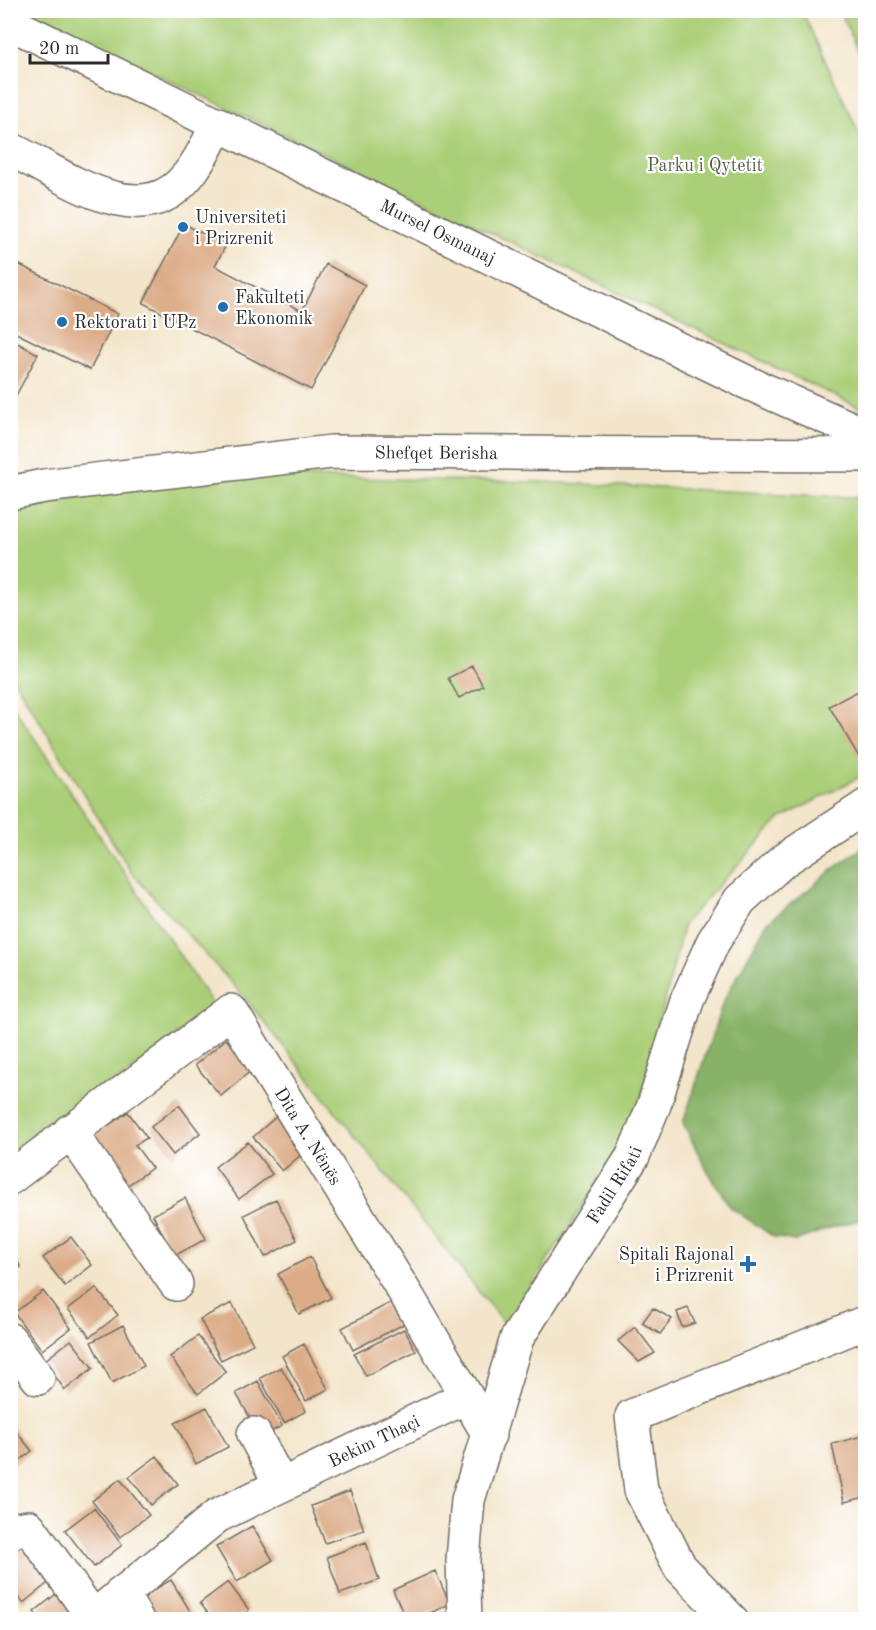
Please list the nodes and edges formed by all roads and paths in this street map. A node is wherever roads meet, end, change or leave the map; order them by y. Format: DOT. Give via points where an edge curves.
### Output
graph roads {
  1 [pos="10,23"];
  2 [pos="218,124"];
  3 [pos="10,149"];
  4 [pos="866,435"];
  5 [pos="866,455"];
  6 [pos="10,493"];
  7 [pos="866,806"];
  8 [pos="70,1131"];
  9 [pos="10,1179"];
  10 [pos="176,1284"];
  11 [pos="866,1322"];
  12 [pos="10,1340"];
  13 [pos="38,1378"];
  14 [pos="466,1397"];
  15 [pos="254,1434"];
  16 [pos="489,1435"];
  17 [pos="281,1485"];
  18 [pos="10,1533"];
  19 [pos="129,1606"];
  20 [pos="92,1618"];
  21 [pos="465,1620"];
  22 [pos="731,1620"];
  1 -- 2 [label="street, Mursel Osmanaj"];
  2 -- 3 [label="street" via="190,174 180,184 167,194 132,203 103,197"];
  2 -- 4 [label="street, Mursel Osmanaj" via="746,382"];
  5 -- 6 [label="street, Shefqet Berisha" via="331,452"];
  7 -- 16 [label="street, Fadil Rifati" via="783,861 740,900 713,942 687,1000 654,1105 633,1156 517,1338"];
  8 -- 9 [label="street, Dita A. Nënës"];
  8 -- 10 [label="street"];
  8 -- 14 [label="street, Dita A. Nënës" via="231,1011"];
  11 -- 22 [label="street" via="632,1416 641,1490 680,1567"];
  12 -- 13 [label="street"];
  14 -- 16 [label="street, Dita A. Nënës"];
  14 -- 17 [label="street, Bekim Thaçi"];
  15 -- 17 [label="street"];
  16 -- 21 [label="street, Fadil Rifati" via="468,1500 463,1560"];
  17 -- 19 [label="street, Bekim Thaçi" via="217,1516"];
  18 -- 20 [label="street, Bekim Thaçi" via="29,1527"];
  19 -- 20 [label="street, Bekim Thaçi"];
}
